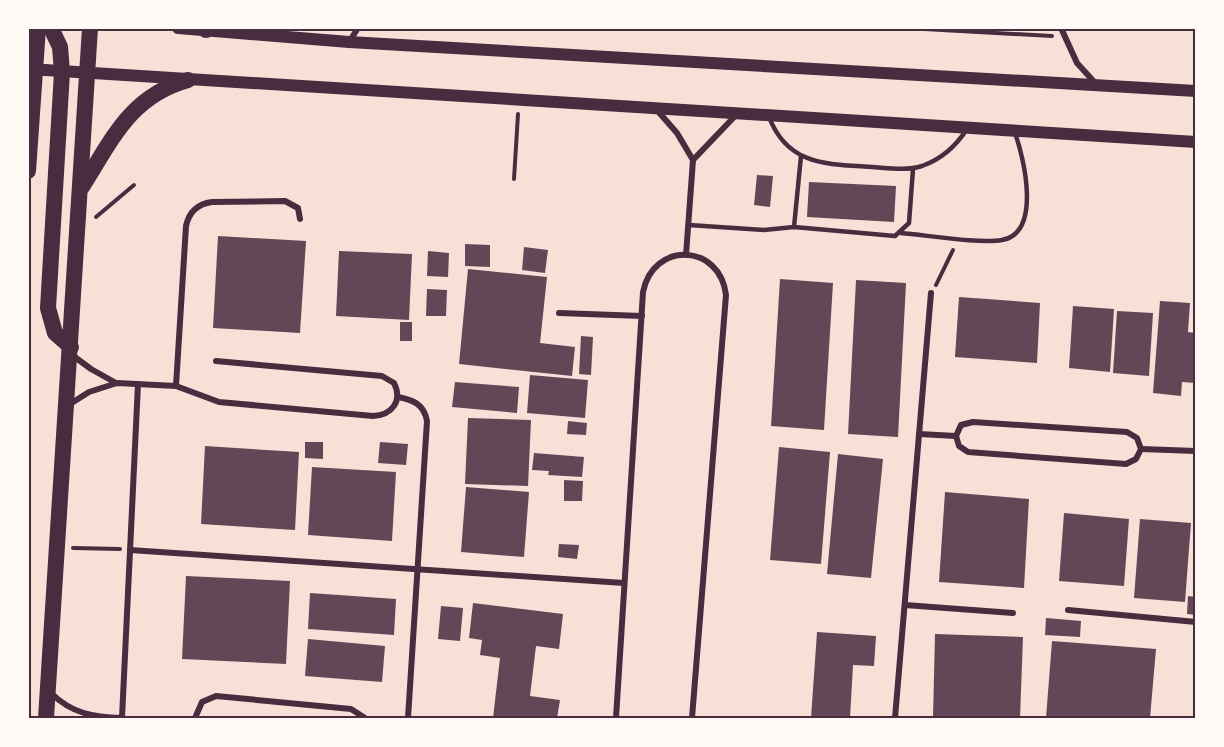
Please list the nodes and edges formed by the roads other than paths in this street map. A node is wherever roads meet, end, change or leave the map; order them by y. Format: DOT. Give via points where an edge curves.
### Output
graph roads {
  1 [pos="38,28"];
  2 [pos="51,28"];
  3 [pos="64,28"];
  4 [pos="90,28"];
  5 [pos="178,28"];
  6 [pos="358,28"];
  7 [pos="1061,28"];
  8 [pos="205,29"];
  9 [pos="349,42"];
  10 [pos="32,69"];
  11 [pos="62,72"];
  12 [pos="86,73"];
  13 [pos="188,81"];
  14 [pos="1097,85"];
  15 [pos="1196,91"];
  16 [pos="656,109"];
  17 [pos="738,113"];
  18 [pos="768,115"];
  19 [pos="968,128"];
  20 [pos="1014,131"];
  21 [pos="1194,142"];
  22 [pos="801,156"];
  23 [pos="693,160"];
  24 [pos="913,169"];
  25 [pos="28,171"];
  26 [pos="81,189"];
  27 [pos="300,219"];
  28 [pos="689,225"];
  29 [pos="794,227"];
  30 [pos="901,233"];
  31 [pos="686,255"];
  32 [pos="931,293"];
  33 [pos="559,313"];
  34 [pos="642,316"];
  35 [pos="70,350"];
  36 [pos="216,361"];
  37 [pos="117,383"];
  38 [pos="138,384"];
  39 [pos="176,386"];
  40 [pos="398,397"];
  41 [pos="67,406"];
  42 [pos="919,434"];
  43 [pos="956,436"];
  44 [pos="1141,449"];
  45 [pos="1196,451"];
  46 [pos="130,550"];
  47 [pos="418,569"];
  48 [pos="624,584"];
  49 [pos="904,605"];
  50 [pos="1068,610"];
  51 [pos="1013,613"];
  52 [pos="1196,622"];
  53 [pos="48,690"];
  54 [pos="87,717"];
  55 [pos="46,718"];
  56 [pos="122,718"];
  57 [pos="195,718"];
  58 [pos="365,718"];
  59 [pos="408,718"];
  60 [pos="616,718"];
  61 [pos="692,718"];
  62 [pos="895,718"];
  1 -- 10 [label="highway"];
  2 -- 11 [label="highway" via="60,47"];
  3 -- 12 [label="highway"];
  4 -- 12 [label="highway"];
  5 -- 8 [label="main road"];
  6 -- 9 [label="street"];
  7 -- 14 [label="street" via="1077,63"];
  8 -- 9 [label="main road"];
  9 -- 14 [label="main road"];
  10 -- 11 [label="main road"];
  10 -- 25 [label="highway"];
  11 -- 12 [label="main road"];
  11 -- 35 [label="highway" via="47,293 50,321"];
  12 -- 13 [label="main road"];
  12 -- 26 [label="highway"];
  13 -- 16 [label="main road"];
  13 -- 26 [label="highway" via="160,91 135,108"];
  14 -- 15 [label="main road"];
  16 -- 17 [label="main road"];
  16 -- 23 [label="street"];
  17 -- 18 [label="main road"];
  17 -- 23 [label="street"];
  18 -- 19 [label="main road"];
  18 -- 22 [label="lane" via="780,139"];
  19 -- 20 [label="main road"];
  19 -- 24 [label="lane" via="941,157"];
  20 -- 21 [label="main road"];
  20 -- 30 [label="lane" via="1026,170 1027,191 1023,221 1014,235 996,241"];
  22 -- 24 [label="lane" via="824,164"];
  22 -- 29 [label="lane"];
  23 -- 28 [label="street"];
  24 -- 30 [label="lane" via="911,216"];
  26 -- 35 [label="highway"];
  27 -- 39 [label="street" via="298,208 285,201 212,202 191,213 186,226"];
  28 -- 29 [label="lane" via="764,230"];
  28 -- 31 [label="street"];
  29 -- 30 [label="lane" via="888,237"];
  31 -- 34 [label="street" via="669,257 648,275"];
  31 -- 61 [label="street" via="703,259 717,270 725,286 726,303"];
  32 -- 42 [label="street"];
  33 -- 34 [label="street"];
  34 -- 48 [label="street"];
  35 -- 37 [label="street" via="91,369"];
  35 -- 41 [label="highway"];
  36 -- 40 [label="street" via="382,376 394,383"];
  37 -- 38 [label="street"];
  37 -- 41 [label="street" via="89,392"];
  38 -- 39 [label="street"];
  38 -- 46 [label="street"];
  39 -- 40 [label="street" via="219,402 373,416 386,414"];
  40 -- 47 [label="street" via="417,403 428,421"];
  41 -- 53 [label="highway"];
  42 -- 43 [label="street"];
  42 -- 49 [label="street"];
  43 -- 44 [label="street" via="962,426 973,422 1127,432 1137,438"];
  43 -- 44 [label="street" via="959,446 968,452 1120,464 1131,463"];
  44 -- 45 [label="street"];
  46 -- 47 [label="street"];
  46 -- 56 [label="street"];
  47 -- 48 [label="street"];
  47 -- 59 [label="street"];
  48 -- 60 [label="street"];
  49 -- 51 [label="street"];
  49 -- 62 [label="street"];
  50 -- 52 [label="street"];
  53 -- 54 [label="street"];
  53 -- 55 [label="highway"];
  54 -- 56 [label="street"];
  57 -- 58 [label="street" via="202,702 216,696 351,709"];
}
